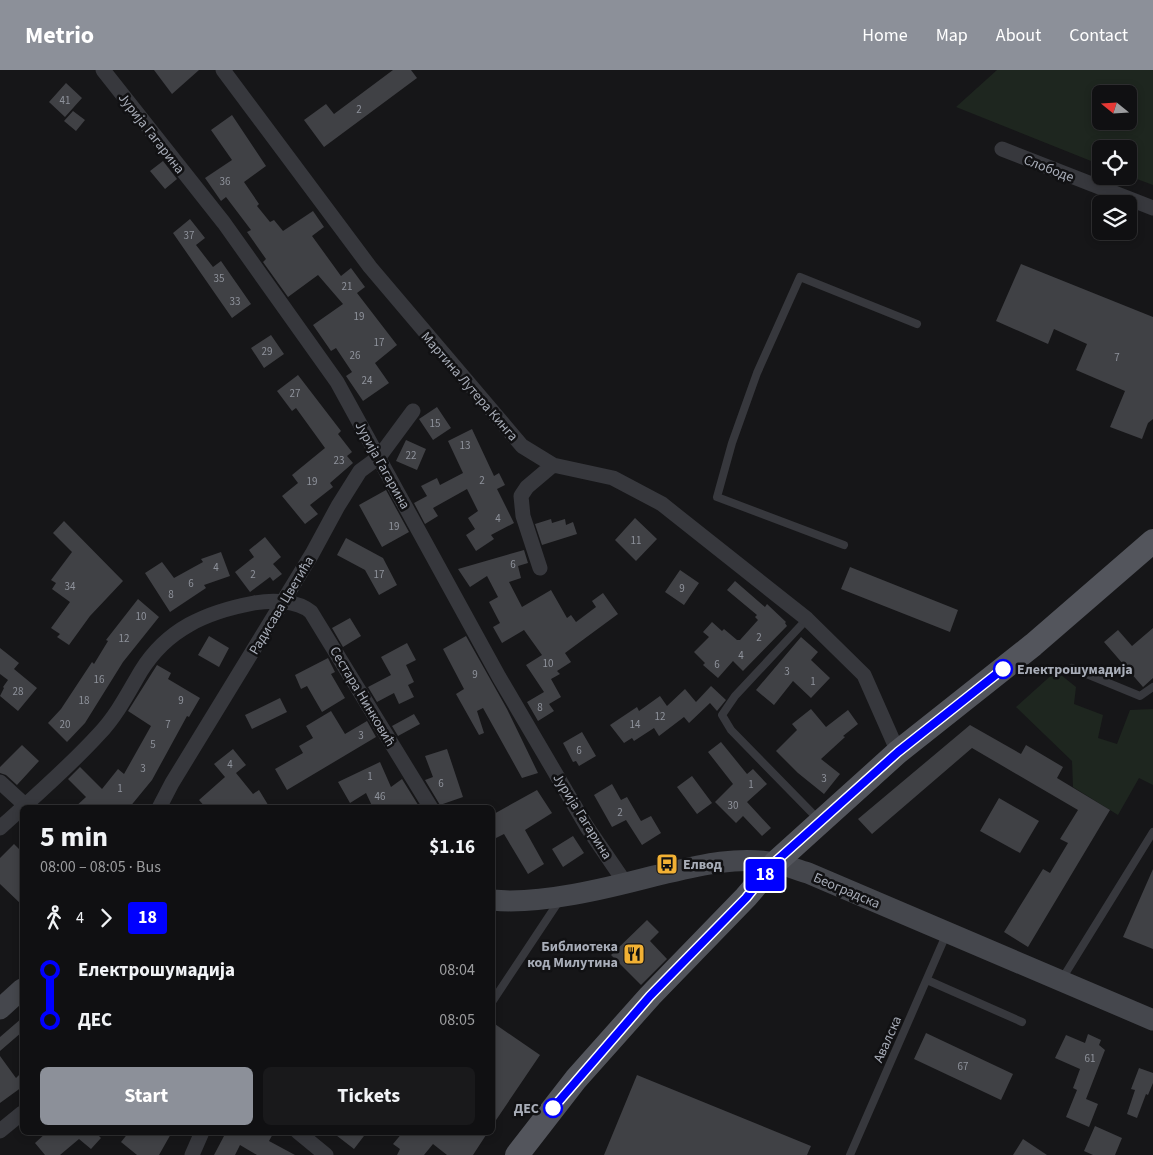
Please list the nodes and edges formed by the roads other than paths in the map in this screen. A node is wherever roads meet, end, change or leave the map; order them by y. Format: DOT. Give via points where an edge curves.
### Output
graph roads {
  1 [pos="103,70"];
  2 [pos="223,70"];
  3 [pos="238,70"];
  4 [pos="234,86"];
  5 [pos="1002,149"];
  6 [pos="1153,208"];
  7 [pos="917,324"];
  8 [pos="413,411"];
  9 [pos="379,457"];
  10 [pos="553,465"];
  11 [pos="1153,541"];
  12 [pos="844,544"];
  13 [pos="540,568"];
  14 [pos="282,603"];
  15 [pos="807,619"];
  16 [pos="1072,668"];
  17 [pos="1153,687"];
  18 [pos="898,752"];
  19 [pos="0,782"];
  20 [pos="25,805"];
  21 [pos="161,805"];
  22 [pos="430,805"];
  23 [pos="20,810"];
  24 [pos="821,822"];
  25 [pos="0,828"];
  26 [pos="1153,832"];
  27 [pos="774,863"];
  28 [pos="626,884"];
  29 [pos="562,895"];
  30 [pos="495,900"];
  31 [pos="947,933"];
  32 [pos="927,980"];
  33 [pos="1060,982"];
  34 [pos="20,991"];
  35 [pos="495,997"];
  36 [pos="0,1009"];
  37 [pos="1153,1020"];
  38 [pos="1022,1022"];
  39 [pos="20,1115"];
  40 [pos="0,1131"];
  41 [pos="201,1135"];
  42 [pos="302,1135"];
  43 [pos="192,1155"];
  44 [pos="326,1155"];
  45 [pos="517,1155"];
  46 [pos="850,1155"];
  1 -- 9 [label="street, Јурија Гагарина" via="224,223 337,382"];
  2 -- 4 [label="street, Мартина Лутера Кинга"];
  3 -- 4 [label="street"];
  4 -- 10 [label="street, Мартина Лутера Кинга" via="370,267 461,376 522,446"];
  5 -- 6 [label="street, Слободе"];
  7 -- 12 [label="lane" via="800,277 757,373 732,443 717,497"];
  8 -- 9 [label="street, Радисава Цветића"];
  9 -- 14 [label="street, Радисава Цветића" via="360,471"];
  9 -- 28 [label="street, Јурија Гагарина" via="499,676 587,827"];
  10 -- 13 [label="street" via="521,496 523,516"];
  10 -- 15 [label="street, Мартина Лутера Кинга" via="614,478 662,504"];
  11 -- 18 [label="main road" via="1033,645"];
  14 -- 20 [label="street, Сестара Нинковић" via="259,602 224,610 181,628 154,653 116,715"];
  14 -- 21 [label="street, Радисава Цветића"];
  14 -- 22 [label="street, Сестара Нинковић" via="294,603 311,612"];
  15 -- 18 [label="street, Мартина Лутера Кинга" via="864,675"];
  15 -- 24 [label="lane" via="722,715 723,721"];
  16 -- 17 [label="lane" via="1140,696"];
  18 -- 24 [label="main road"];
  19 -- 20 [label="street"];
  23 -- 25 [label="street, Сестара Нинковић"];
  24 -- 27 [label="main road"];
  26 -- 33 [label="lane"];
  27 -- 28 [label="street, Београдска" via="714,863"];
  27 -- 31 [label="street, Београдска" via="808,873"];
  27 -- 45 [label="main road" via="746,898 650,996 576,1079"];
  28 -- 29 [label="street, Београдска"];
  29 -- 30 [label="street, Београдска" via="530,900"];
  29 -- 35 [label="lane"];
  31 -- 32 [label="lane, Авалска"];
  31 -- 33 [label="street, Београдска"];
  32 -- 38 [label="lane"];
  32 -- 46 [label="lane, Авалска"];
  33 -- 37 [label="street, Београдска"];
  34 -- 36 [label="street"];
  39 -- 40 [label="street"];
  41 -- 43 [label="street"];
  42 -- 44 [label="street"];
}
